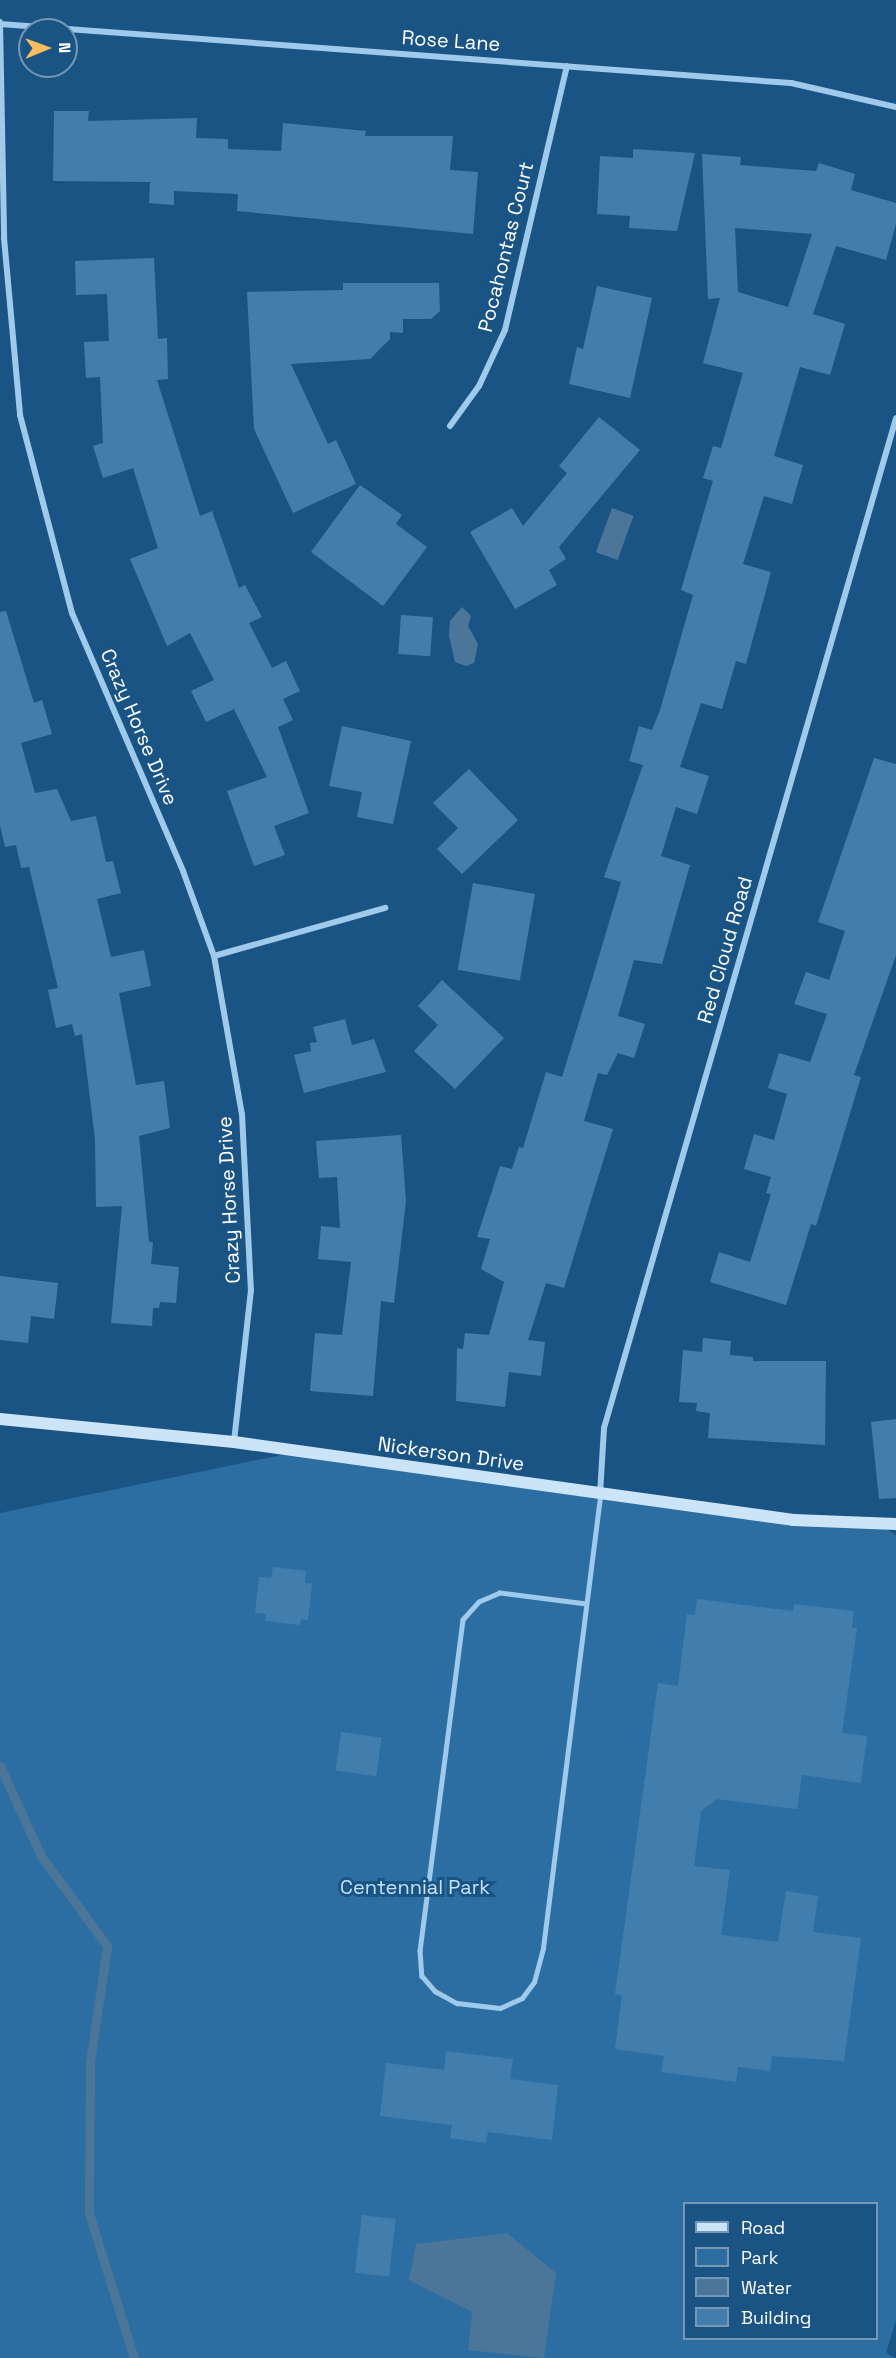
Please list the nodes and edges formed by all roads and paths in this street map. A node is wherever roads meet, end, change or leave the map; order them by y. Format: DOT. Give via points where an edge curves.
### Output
graph roads {
  1 [pos="0,23"];
  2 [pos="567,66"];
  3 [pos="896,107"];
  4 [pos="896,418"];
  5 [pos="450,426"];
  6 [pos="386,908"];
  7 [pos="214,956"];
  8 [pos="0,1419"];
  9 [pos="234,1442"];
  10 [pos="600,1495"];
  11 [pos="896,1524"];
  12 [pos="586,1604"];
  1 -- 2 [label="street, Rose Lane"];
  1 -- 7 [label="street, Crazy Horse Drive" via="4,238 20,415 72,613 183,871"];
  2 -- 3 [label="street, Rose Lane" via="791,83"];
  2 -- 5 [label="street, Pocahontas Court" via="506,330 479,386"];
  4 -- 10 [label="street, Red Cloud Road" via="604,1428"];
  6 -- 7 [label="street"];
  7 -- 9 [label="street, Crazy Horse Drive" via="242,1114 251,1290"];
  8 -- 9 [label="street, Nickerson Drive"];
  9 -- 10 [label="street, Nickerson Drive"];
  10 -- 11 [label="street, Nickerson Drive" via="793,1520"];
  10 -- 12 [label="lane"];
  12 -- 12 [label="lane" via="500,1593 479,1602 463,1620 420,1950 422,1976 435,1991 458,2003 500,2008 522,1998 534,1982 543,1948"];
}
